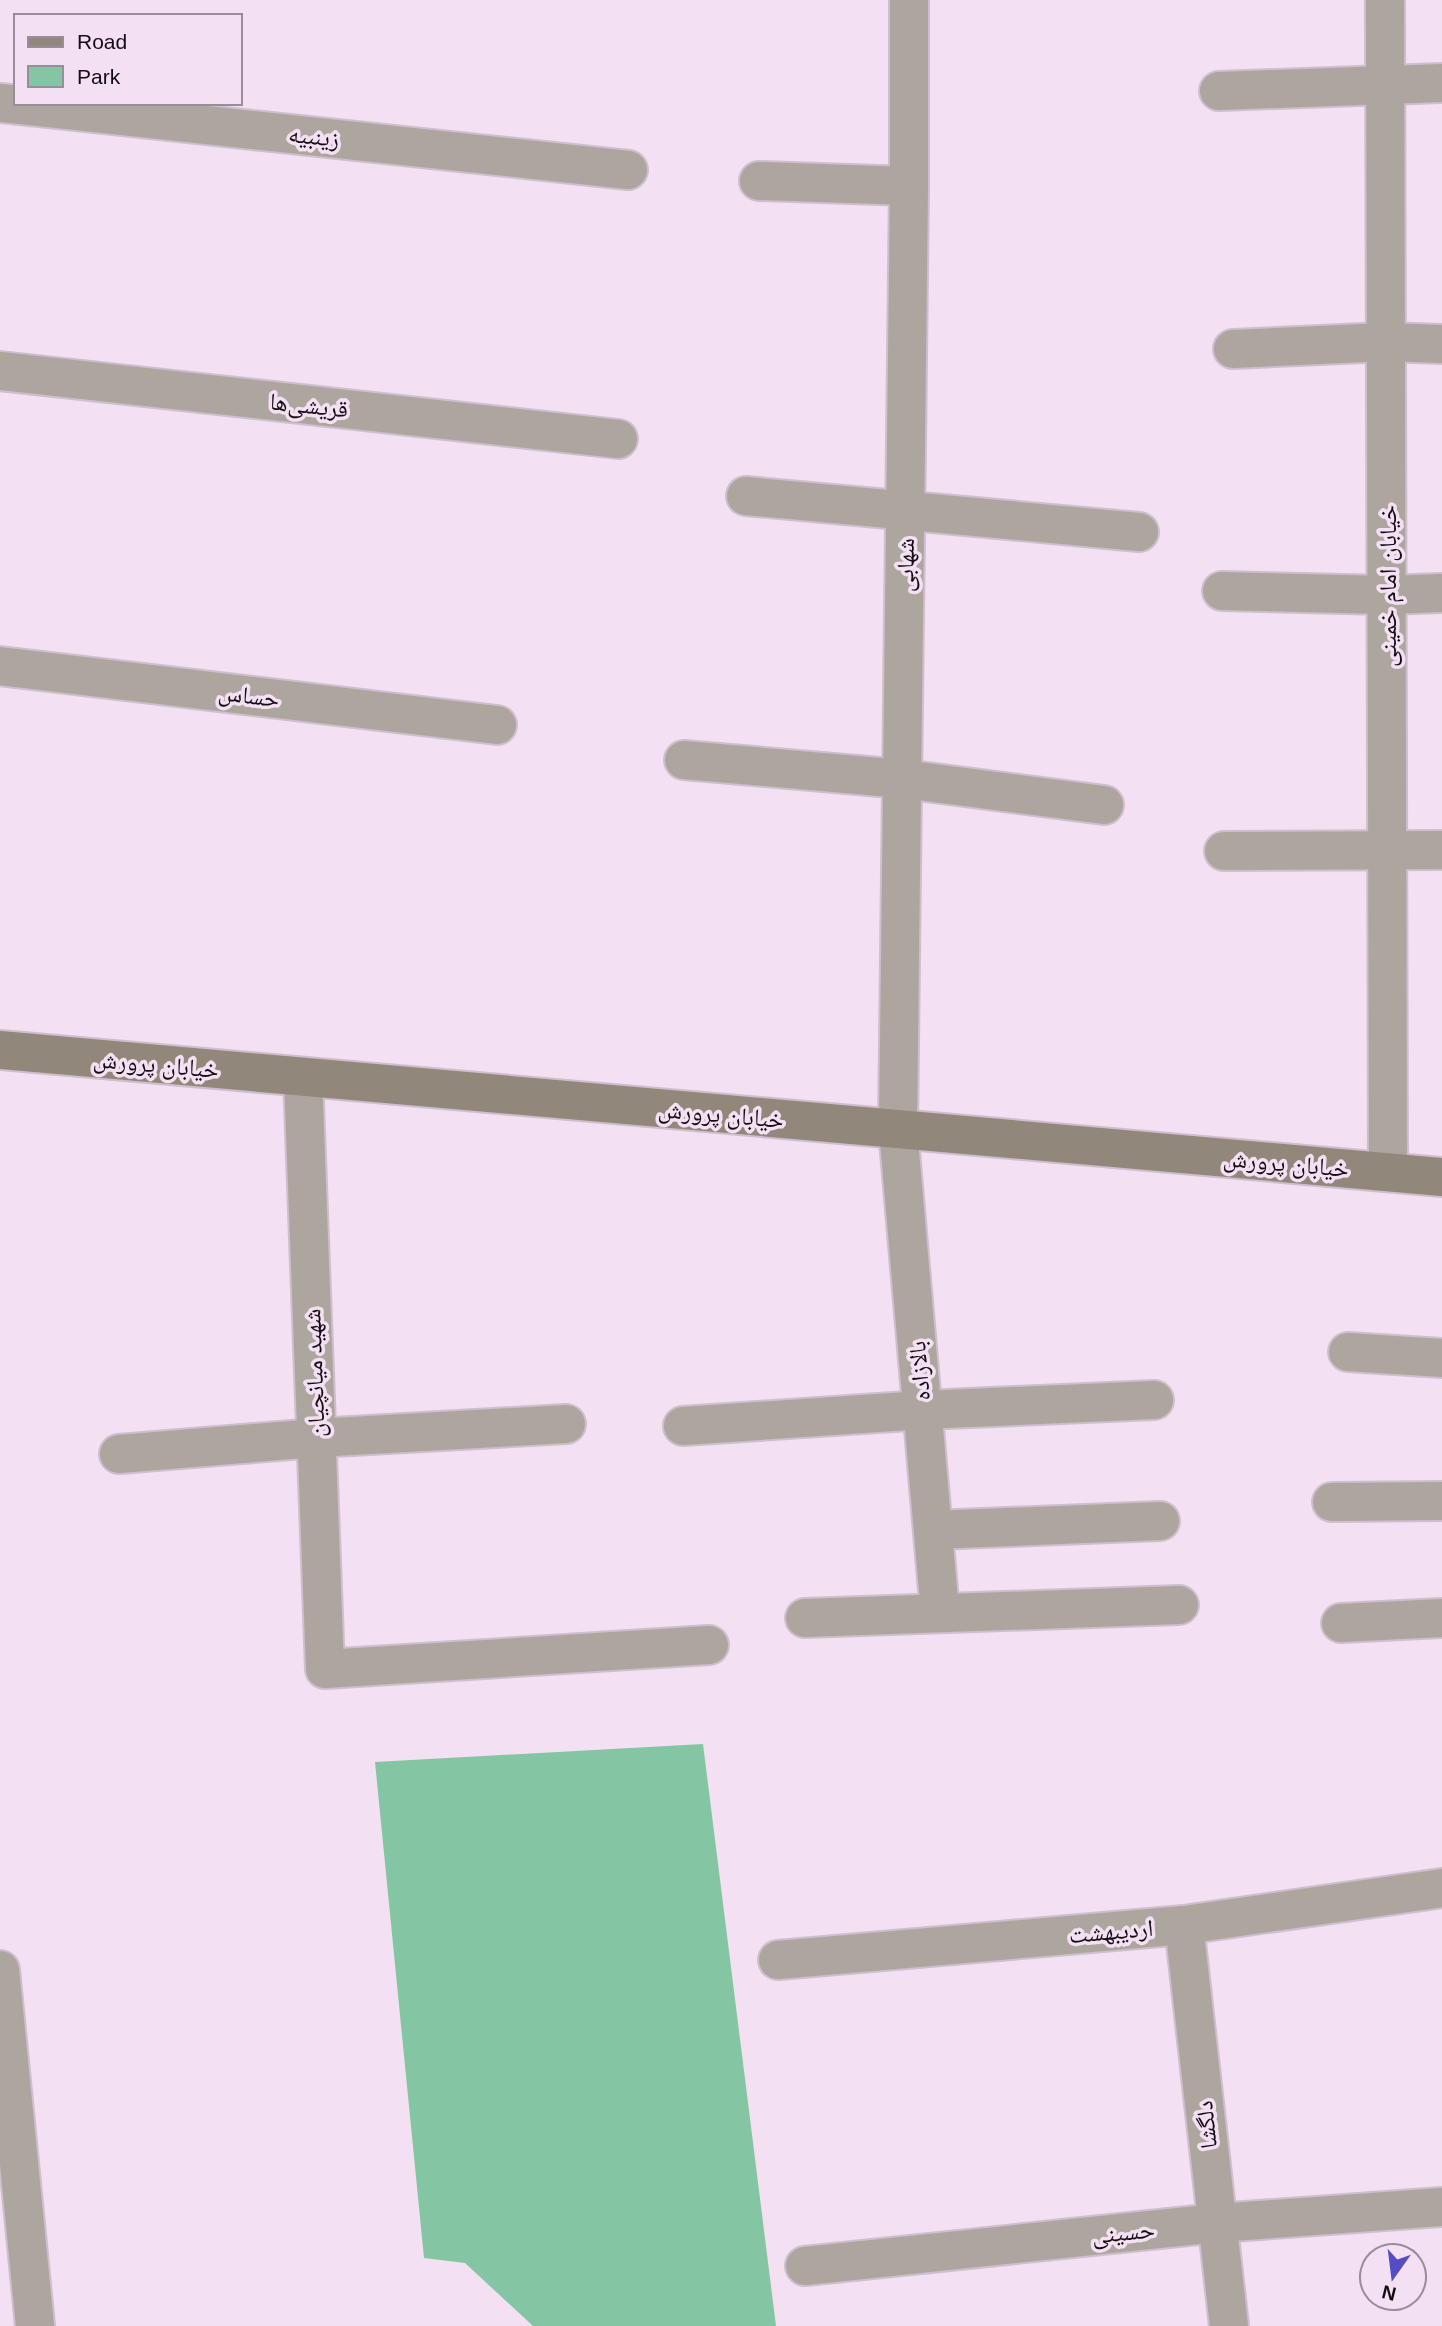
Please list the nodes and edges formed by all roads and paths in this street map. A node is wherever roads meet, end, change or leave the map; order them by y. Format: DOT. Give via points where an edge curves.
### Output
graph roads {
  1 [pos="909,0"];
  2 [pos="1385,0"];
  3 [pos="1442,83"];
  4 [pos="1385,85"];
  5 [pos="1219,91"];
  6 [pos="19,105"];
  7 [pos="628,170"];
  8 [pos="759,181"];
  9 [pos="909,186"];
  10 [pos="1386,342"];
  11 [pos="1442,344"];
  12 [pos="1233,349"];
  13 [pos="0,371"];
  14 [pos="618,439"];
  15 [pos="746,496"];
  16 [pos="905,510"];
  17 [pos="1139,531"];
  18 [pos="1222,591"];
  19 [pos="1442,593"];
  20 [pos="1387,595"];
  21 [pos="0,666"];
  22 [pos="497,725"];
  23 [pos="684,760"];
  24 [pos="902,779"];
  25 [pos="1104,805"];
  26 [pos="1442,850"];
  27 [pos="1224,851"];
  28 [pos="1387,852"];
  29 [pos="0,1050"];
  30 [pos="303,1077"];
  31 [pos="898,1129"];
  32 [pos="1388,1172"];
  33 [pos="1442,1177"];
  34 [pos="1348,1352"];
  35 [pos="1442,1358"];
  36 [pos="1154,1400"];
  37 [pos="923,1410"];
  38 [pos="566,1424"];
  39 [pos="683,1426"];
  40 [pos="316,1438"];
  41 [pos="119,1454"];
  42 [pos="1442,1501"];
  43 [pos="1332,1502"];
  44 [pos="1160,1521"];
  45 [pos="933,1530"];
  46 [pos="1179,1605"];
  47 [pos="940,1613"];
  48 [pos="805,1618"];
  49 [pos="1442,1618"];
  50 [pos="1342,1623"];
  51 [pos="709,1645"];
  52 [pos="1442,1888"];
  53 [pos="1184,1925"];
  54 [pos="778,1960"];
  55 [pos="0,1970"];
  56 [pos="1442,2207"];
  57 [pos="1217,2222"];
  58 [pos="805,2266"];
  59 [pos="35,2326"];
  60 [pos="1229,2326"];
  1 -- 9 [label="street, شهابی"];
  2 -- 4 [label="street, خیابان امام خمینی"];
  3 -- 4 [label="street"];
  4 -- 5 [label="street"];
  4 -- 10 [label="street, خیابان امام خمینی"];
  6 -- 7 [label="street, زینبیه"];
  8 -- 9 [label="street"];
  9 -- 16 [label="street, شهابی"];
  10 -- 11 [label="street"];
  10 -- 12 [label="street"];
  10 -- 20 [label="street, خیابان امام خمینی"];
  13 -- 14 [label="street, قریشی‌ها"];
  15 -- 16 [label="street"];
  16 -- 17 [label="street"];
  16 -- 24 [label="street, شهابی"];
  18 -- 20 [label="street"];
  19 -- 20 [label="street"];
  20 -- 28 [label="street, خیابان امام خمینی"];
  21 -- 22 [label="street, حساس"];
  23 -- 24 [label="street"];
  24 -- 25 [label="street"];
  24 -- 31 [label="street, شهابی"];
  26 -- 28 [label="street"];
  27 -- 28 [label="street"];
  28 -- 32 [label="street, خیابان امام خمینی"];
  29 -- 30 [label="main road, خیابان پرورش"];
  30 -- 31 [label="main road, خیابان پرورش"];
  30 -- 40 [label="street, شهید میانچیان"];
  31 -- 32 [label="main road, خیابان پرورش"];
  31 -- 37 [label="street, بالازاده"];
  32 -- 33 [label="main road, خیابان پرورش"];
  34 -- 35 [label="street"];
  36 -- 37 [label="street"];
  37 -- 39 [label="street"];
  37 -- 45 [label="street, بالازاده"];
  38 -- 40 [label="street"];
  40 -- 41 [label="street"];
  40 -- 51 [label="street, شهید میانچیان" via="325,1669"];
  42 -- 43 [label="street"];
  44 -- 45 [label="street"];
  45 -- 47 [label="street, بالازاده"];
  46 -- 47 [label="street"];
  47 -- 48 [label="street"];
  49 -- 50 [label="street"];
  52 -- 53 [label="street, اردیبهشت"];
  53 -- 54 [label="street, اردیبهشت"];
  53 -- 57 [label="street, دلگشا"];
  55 -- 59 [label="street"];
  56 -- 57 [label="street, حسینی"];
  57 -- 58 [label="street, حسینی"];
  57 -- 60 [label="street, دلگشا"];
}
